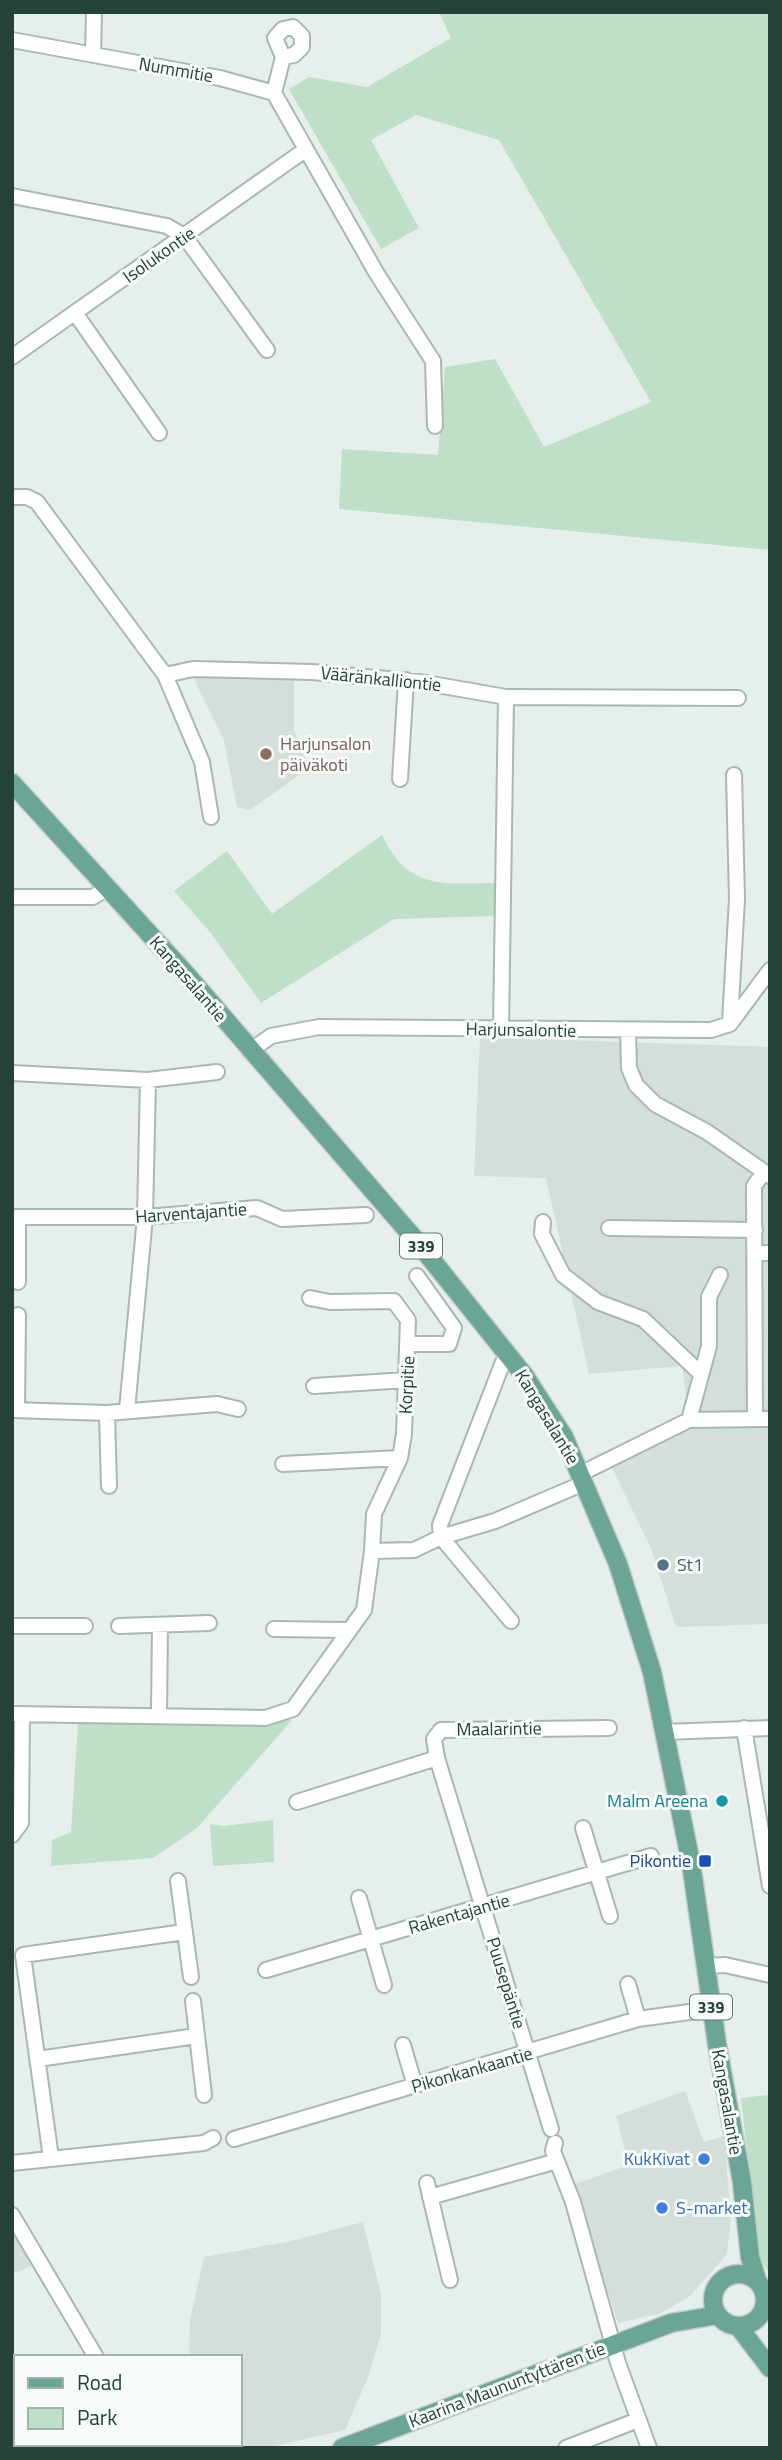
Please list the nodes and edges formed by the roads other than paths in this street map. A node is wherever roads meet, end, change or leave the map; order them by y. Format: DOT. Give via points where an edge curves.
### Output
graph roads {
  1 [pos="94,12"];
  2 [pos="12,40"];
  3 [pos="93,55"];
  4 [pos="284,57"];
  5 [pos="274,93"];
  6 [pos="305,150"];
  7 [pos="12,196"];
  8 [pos="185,237"];
  9 [pos="75,313"];
  10 [pos="267,350"];
  11 [pos="12,358"];
  12 [pos="435,426"];
  13 [pos="159,433"];
  14 [pos="12,497"];
  15 [pos="165,675"];
  16 [pos="406,680"];
  17 [pos="506,698"];
  18 [pos="738,698"];
  19 [pos="734,775"];
  20 [pos="400,779"];
  21 [pos="12,783"];
  22 [pos="211,817"];
  23 [pos="107,888"];
  24 [pos="12,897"];
  25 [pos="770,970"];
  26 [pos="730,1024"];
  27 [pos="501,1029"];
  28 [pos="628,1032"];
  29 [pos="250,1051"];
  30 [pos="217,1072"];
  31 [pos="12,1073"];
  32 [pos="148,1080"];
  33 [pos="767,1174"];
  34 [pos="366,1215"];
  35 [pos="15,1217"];
  36 [pos="145,1217"];
  37 [pos="542,1222"];
  38 [pos="609,1228"];
  39 [pos="755,1230"];
  40 [pos="755,1253"];
  41 [pos="770,1253"];
  42 [pos="720,1275"];
  43 [pos="417,1276"];
  44 [pos="18,1282"];
  45 [pos="310,1298"];
  46 [pos="18,1315"];
  47 [pos="409,1344"];
  48 [pos="503,1362"];
  49 [pos="700,1373"];
  50 [pos="406,1380"];
  51 [pos="314,1386"];
  52 [pos="238,1409"];
  53 [pos="15,1410"];
  54 [pos="127,1410"];
  55 [pos="107,1413"];
  56 [pos="755,1419"];
  57 [pos="770,1419"];
  58 [pos="689,1420"];
  59 [pos="400,1458"];
  60 [pos="283,1464"];
  61 [pos="582,1479"];
  62 [pos="109,1486"];
  63 [pos="441,1537"];
  64 [pos="372,1551"];
  65 [pos="511,1621"];
  66 [pos="209,1623"];
  67 [pos="12,1626"];
  68 [pos="85,1626"];
  69 [pos="119,1626"];
  70 [pos="160,1626"];
  71 [pos="274,1629"];
  72 [pos="347,1630"];
  73 [pos="17,1714"];
  74 [pos="159,1714"];
  75 [pos="609,1728"];
  76 [pos="744,1728"];
  77 [pos="770,1728"];
  78 [pos="664,1732"];
  79 [pos="437,1758"];
  80 [pos="297,1802"];
  81 [pos="583,1828"];
  82 [pos="12,1835"];
  83 [pos="651,1856"];
  84 [pos="597,1874"];
  85 [pos="178,1881"];
  86 [pos="770,1886"];
  87 [pos="359,1898"];
  88 [pos="483,1907"];
  89 [pos="610,1916"];
  90 [pos="184,1932"];
  91 [pos="372,1939"];
  92 [pos="706,1966"];
  93 [pos="266,1970"];
  94 [pos="770,1975"];
  95 [pos="191,1977"];
  96 [pos="628,1984"];
  97 [pos="384,1985"];
  98 [pos="193,2001"];
  99 [pos="711,2010"];
  100 [pos="638,2019"];
  101 [pos="196,2036"];
  102 [pos="403,2045"];
  103 [pos="527,2054"];
  104 [pos="38,2059"];
  105 [pos="415,2086"];
  106 [pos="204,2095"];
  107 [pos="213,2138"];
  108 [pos="234,2140"];
  109 [pos="51,2158"];
  110 [pos="557,2161"];
  111 [pos="12,2163"];
  112 [pos="12,2215"];
  113 [pos="745,2217"];
  114 [pos="733,2274"];
  115 [pos="450,2280"];
  116 [pos="757,2280"];
  117 [pos="714,2292"];
  118 [pos="718,2315"];
  119 [pos="757,2319"];
  120 [pos="671,2323"];
  121 [pos="738,2326"];
  122 [pos="614,2345"];
  123 [pos="770,2352"];
  124 [pos="95,2355"];
  125 [pos="770,2368"];
  126 [pos="638,2420"];
  127 [pos="342,2448"];
  128 [pos="566,2448"];
  129 [pos="649,2448"];
  1 -- 3 [label="street"];
  2 -- 3 [label="street, Nummitie"];
  3 -- 5 [label="street, Nummitie" via="220,78"];
  4 -- 5 [label="street"];
  5 -- 6 [label="street"];
  6 -- 8 [label="street, Isolukontie"];
  6 -- 12 [label="street" via="433,361"];
  7 -- 8 [label="street" via="167,226"];
  8 -- 9 [label="street, Isolukontie"];
  8 -- 10 [label="street"];
  9 -- 11 [label="street, Isolukontie"];
  9 -- 13 [label="street"];
  14 -- 15 [label="street" via="37,502"];
  15 -- 16 [label="street, Vääränkalliontie" via="193,669 312,671"];
  15 -- 22 [label="street" via="202,762"];
  16 -- 17 [label="street, Vääränkalliontie"];
  16 -- 20 [label="street"];
  17 -- 18 [label="street, Vääränkalliontie"];
  17 -- 27 [label="street"];
  19 -- 26 [label="street" via="737,899"];
  21 -- 23 [label="main road, Kangasalantie / 339"];
  23 -- 24 [label="street" via="93,897"];
  23 -- 29 [label="main road, Kangasalantie / 339"];
  25 -- 26 [label="street"];
  26 -- 28 [label="street, Harjunsalontie" via="711,1030"];
  27 -- 28 [label="street, Harjunsalontie"];
  27 -- 29 [label="street, Harjunsalontie" via="319,1027 271,1036"];
  28 -- 33 [label="street" via="629,1068 636,1085 655,1104 707,1132"];
  29 -- 61 [label="main road, Kangasalantie / 339" via="499,1342 564,1437"];
  30 -- 32 [label="street"];
  31 -- 32 [label="street"];
  32 -- 36 [label="street"];
  33 -- 39 [label="street" via="754,1186"];
  34 -- 36 [label="street, Harventajantie" via="282,1219 257,1208"];
  35 -- 36 [label="street, Harventajantie"];
  35 -- 44 [label="street"];
  36 -- 54 [label="street"];
  37 -- 49 [label="street" via="542,1234 563,1276 598,1302 643,1320"];
  38 -- 39 [label="street"];
  39 -- 40 [label="street"];
  40 -- 41 [label="street"];
  40 -- 56 [label="street"];
  42 -- 49 [label="street" via="709,1297 709,1346"];
  43 -- 47 [label="street" via="454,1328 449,1344"];
  45 -- 47 [label="street, Korpitie" via="394,1301 408,1321"];
  46 -- 53 [label="street"];
  47 -- 50 [label="street, Korpitie"];
  48 -- 63 [label="street" via="442,1519"];
  49 -- 58 [label="street"];
  50 -- 51 [label="street"];
  50 -- 59 [label="street, Korpitie"];
  52 -- 54 [label="street" via="217,1404"];
  53 -- 55 [label="street"];
  54 -- 55 [label="street"];
  55 -- 62 [label="street"];
  56 -- 57 [label="street"];
  56 -- 58 [label="street"];
  58 -- 61 [label="street"];
  59 -- 60 [label="street"];
  59 -- 64 [label="street, Korpitie" via="374,1514"];
  61 -- 63 [label="street" via="495,1521"];
  61 -- 78 [label="main road, Kangasalantie / 339" via="630,1597"];
  63 -- 64 [label="street" via="414,1550"];
  63 -- 65 [label="street"];
  64 -- 72 [label="street, Korpitie" via="364,1610"];
  66 -- 70 [label="street"];
  67 -- 68 [label="street"];
  69 -- 70 [label="street"];
  70 -- 74 [label="street"];
  71 -- 72 [label="street"];
  72 -- 74 [label="street, Korpitie" via="293,1709 265,1718"];
  73 -- 74 [label="street"];
  73 -- 82 [label="street" via="21,1823"];
  75 -- 79 [label="street, Maalarintie" via="441,1730 434,1739"];
  76 -- 77 [label="street"];
  76 -- 78 [label="street"];
  76 -- 86 [label="street"];
  78 -- 92 [label="main road, Kangasalantie / 339"];
  79 -- 80 [label="street, Maalarintie"];
  79 -- 88 [label="street, Puusepäntie"];
  81 -- 84 [label="street"];
  83 -- 84 [label="street, Rakentajantie"];
  84 -- 88 [label="street, Rakentajantie"];
  84 -- 89 [label="street"];
  85 -- 90 [label="street"];
  87 -- 91 [label="street"];
  88 -- 91 [label="street, Rakentajantie"];
  88 -- 103 [label="street, Puusepäntie"];
  90 -- 95 [label="street"];
  90 -- 104 [label="street" via="23,1955"];
  91 -- 93 [label="street, Rakentajantie"];
  91 -- 97 [label="street"];
  92 -- 94 [label="street" via="725,1965"];
  92 -- 99 [label="main road, Kangasalantie / 339"];
  96 -- 100 [label="street"];
  98 -- 101 [label="street"];
  99 -- 100 [label="street, Pikonkankaantie"];
  99 -- 113 [label="main road, Kangasalantie / 339"];
  100 -- 103 [label="street, Pikonkankaantie"];
  101 -- 104 [label="street"];
  101 -- 106 [label="street"];
  102 -- 105 [label="street"];
  103 -- 105 [label="street, Pikonkankaantie"];
  103 -- 110 [label="street, Puusepäntie"];
  104 -- 109 [label="street"];
  105 -- 108 [label="street, Pikonkankaantie"];
  107 -- 109 [label="street" via="204,2143"];
  109 -- 111 [label="street"];
  110 -- 115 [label="street" via="429,2190"];
  110 -- 122 [label="street, Puusepäntie"];
  112 -- 124 [label="street"];
  113 -- 114 [label="main road, Kangasalantie / 339"];
  113 -- 116 [label="main road, Kangasalantie / 339"];
  114 -- 116 [label="main road" via="748,2274"];
  114 -- 117 [label="main road"];
  116 -- 119 [label="main road, 339" via="766,2300"];
  117 -- 118 [label="main road"];
  117 -- 120 [label="main road, Kaarina Maununtyttären tie"];
  118 -- 120 [label="main road, Kaarina Maununtyttären tie"];
  118 -- 121 [label="main road"];
  119 -- 121 [label="main road"];
  119 -- 123 [label="main road, 339" via="760,2337"];
  120 -- 122 [label="main road, Kaarina Maununtyttären tie"];
  121 -- 125 [label="main road"];
  122 -- 126 [label="street, Puusepäntie"];
  122 -- 127 [label="main road, Kaarina Maununtyttären tie"];
  126 -- 128 [label="street"];
  126 -- 129 [label="street, Puusepäntie"];
}
